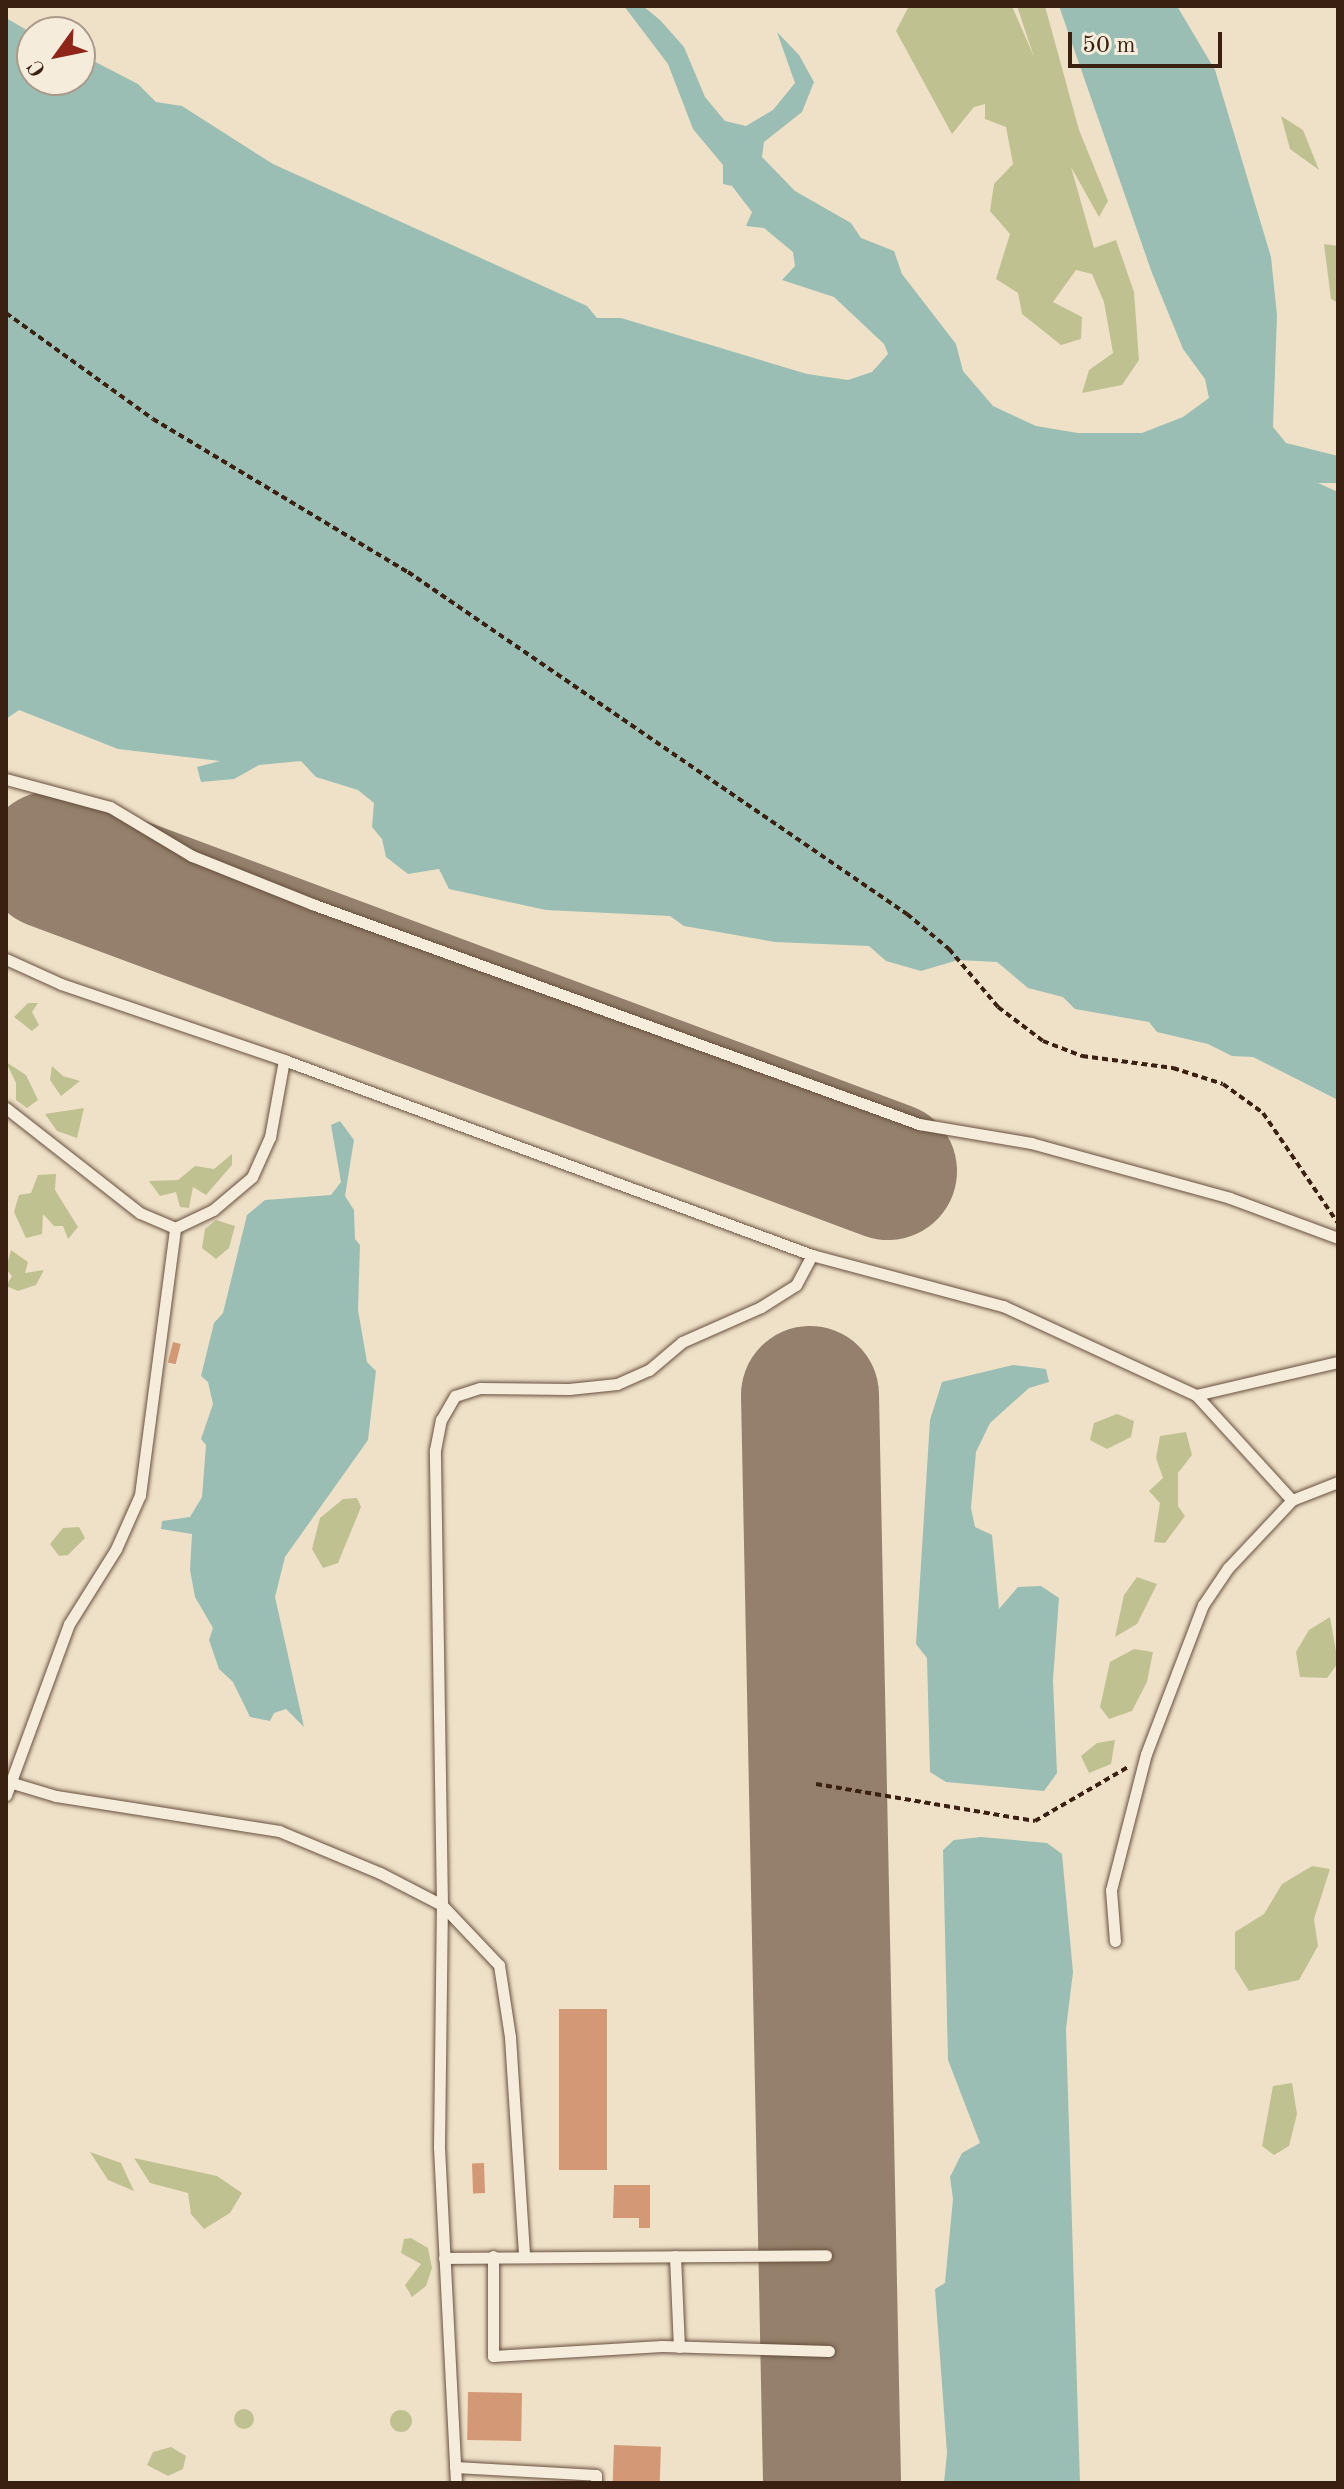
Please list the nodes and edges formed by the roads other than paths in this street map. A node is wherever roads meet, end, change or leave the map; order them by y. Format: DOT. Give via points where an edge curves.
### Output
graph roads {
  1 [pos="6,779"];
  2 [pos="6,959"];
  3 [pos="284,1060"];
  4 [pos="6,1108"];
  5 [pos="175,1228"];
  6 [pos="1338,1238"];
  7 [pos="812,1255"];
  8 [pos="1338,1362"];
  9 [pos="1196,1395"];
  10 [pos="1338,1482"];
  11 [pos="1292,1500"];
  12 [pos="9,1781"];
  13 [pos="6,1795"];
  14 [pos="442,1905"];
  15 [pos="1115,1941"];
  16 [pos="524,2255"];
  17 [pos="826,2255"];
  18 [pos="493,2256"];
  19 [pos="675,2256"];
  20 [pos="444,2258"];
  21 [pos="679,2347"];
  22 [pos="829,2351"];
  23 [pos="455,2467"];
  24 [pos="520,2471"];
  25 [pos="456,2483"];
  26 [pos="513,2483"];
  27 [pos="596,2483"];
  1 -- 6 [label="lane" via="110,807 192,856 312,904 919,1124 1031,1143 1230,1198"];
  2 -- 3 [label="lane" via="61,984"];
  3 -- 5 [label="lane" via="270,1137 252,1177 213,1210"];
  3 -- 7 [label="lane"];
  4 -- 5 [label="lane" via="140,1213"];
  5 -- 12 [label="lane" via="140,1495 116,1549 69,1624"];
  7 -- 9 [label="lane" via="1003,1306"];
  7 -- 14 [label="lane" via="796,1285 761,1307 714,1325 649,1370 617,1384 480,1388 455,1396 441,1420 435,1450"];
  8 -- 9 [label="lane"];
  9 -- 11 [label="lane"];
  10 -- 11 [label="lane"];
  11 -- 15 [label="lane" via="1228,1568 1203,1605 1146,1754 1111,1890"];
  12 -- 13 [label="lane"];
  12 -- 14 [label="lane" via="56,1796 279,1831"];
  14 -- 16 [label="lane" via="499,1965 510,2037"];
  14 -- 20 [label="lane" via="439,2147"];
  16 -- 18 [label="lane"];
  16 -- 19 [label="lane"];
  17 -- 19 [label="lane"];
  18 -- 20 [label="lane"];
  18 -- 21 [label="lane" via="493,2356"];
  19 -- 21 [label="lane"];
  20 -- 23 [label="lane"];
  21 -- 22 [label="lane"];
  23 -- 24 [label="lane"];
  23 -- 25 [label="lane"];
  24 -- 26 [label="lane"];
  24 -- 27 [label="lane" via="596,2475"];
}
